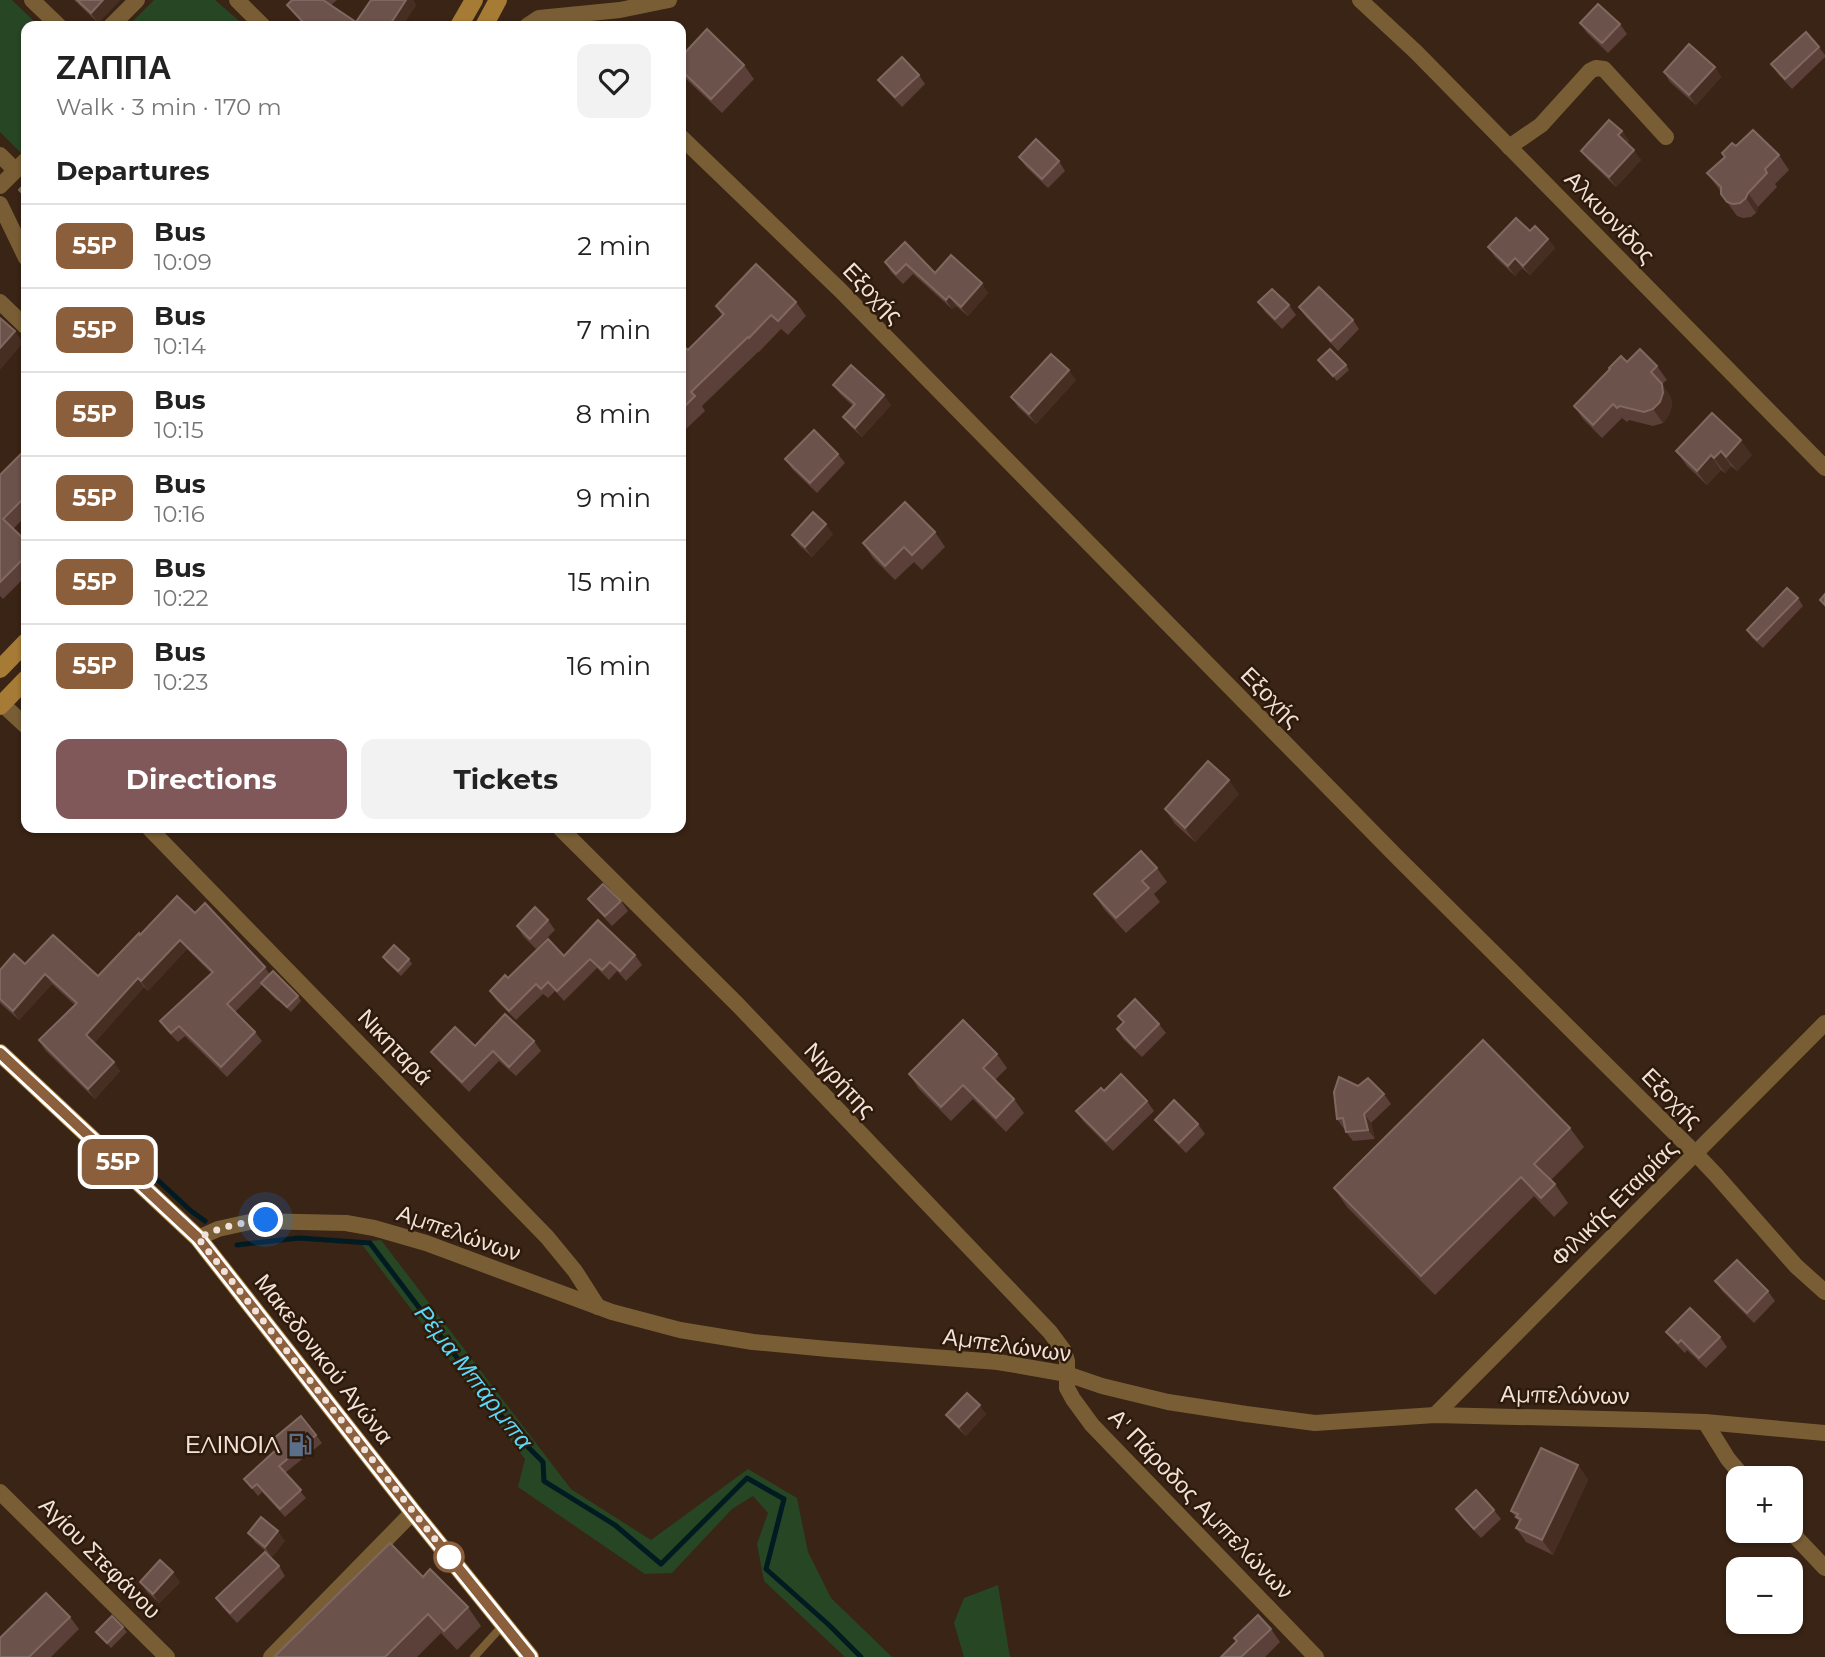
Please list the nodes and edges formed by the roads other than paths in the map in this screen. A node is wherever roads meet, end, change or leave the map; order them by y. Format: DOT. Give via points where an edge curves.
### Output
graph roads {
  1 [pos="32,0"];
  2 [pos="137,0"];
  3 [pos="237,0"];
  4 [pos="474,0"];
  5 [pos="498,0"];
  6 [pos="669,0"];
  7 [pos="1360,0"];
  8 [pos="54,21"];
  9 [pos="116,21"];
  10 [pos="258,21"];
  11 [pos="462,21"];
  12 [pos="487,21"];
  13 [pos="534,21"];
  14 [pos="568,21"];
  15 [pos="1666,137"];
  16 [pos="686,142"];
  17 [pos="1509,147"];
  18 [pos="0,155"];
  19 [pos="21,165"];
  20 [pos="0,186"];
  21 [pos="0,204"];
  22 [pos="21,248"];
  23 [pos="0,302"];
  24 [pos="21,322"];
  25 [pos="1825,468"];
  26 [pos="21,647"];
  27 [pos="0,669"];
  28 [pos="21,684"];
  29 [pos="1,705"];
  30 [pos="21,722"];
  31 [pos="154,833"];
  32 [pos="565,833"];
  33 [pos="1825,1023"];
  34 [pos="0,1053"];
  35 [pos="1696,1154"];
  36 [pos="198,1238"];
  37 [pos="1825,1292"];
  38 [pos="598,1307"];
  39 [pos="1067,1374"];
  40 [pos="1435,1415"];
  41 [pos="1705,1422"];
  42 [pos="1825,1433"];
  43 [pos="1734,1466"];
  44 [pos="0,1492"];
  45 [pos="413,1512"];
  46 [pos="1801,1543"];
  47 [pos="1825,1568"];
  48 [pos="503,1625"];
  49 [pos="167,1657"];
  50 [pos="271,1657"];
  51 [pos="474,1657"];
  52 [pos="530,1657"];
  53 [pos="1316,1657"];
  1 -- 8 [label="street"];
  2 -- 9 [label="street"];
  3 -- 10 [label="street"];
  4 -- 11 [label="main road"];
  5 -- 12 [label="main road"];
  6 -- 14 [label="street"];
  7 -- 17 [label="street, Αλκυονίδος"];
  13 -- 14 [label="street"];
  15 -- 17 [label="street" via="1604,69 1596,68 1541,125"];
  16 -- 35 [label="street, Εξοχής" via="840,290"];
  17 -- 25 [label="street, Αλκυονίδος"];
  18 -- 19 [label="street"];
  19 -- 20 [label="street"];
  21 -- 22 [label="street"];
  23 -- 24 [label="street"];
  26 -- 27 [label="main road"];
  28 -- 29 [label="main road"];
  29 -- 30 [label="street"];
  31 -- 38 [label="street, Νικηταρά" via="547,1237"];
  32 -- 39 [label="street, Νιγρήτης" via="738,1005 1050,1332 1064,1350"];
  33 -- 35 [label="street, Φιλικής Εταιρίας"];
  34 -- 36 [label="main road, Μακεδονικού Αγώνα"];
  35 -- 37 [label="street, Εξοχής"];
  35 -- 40 [label="street, Φιλικής Εταιρίας"];
  36 -- 38 [label="street, Αμπελώνων" via="254,1221 346,1223 477,1260"];
  36 -- 45 [label="main road, Μακεδονικού Αγώνα"];
  38 -- 39 [label="street, Αμπελώνων" via="680,1330 753,1342 998,1362"];
  39 -- 40 [label="street, Αμπελώνων" via="1168,1402 1315,1423"];
  39 -- 53 [label="street, Α' Πάροδος Αμπελώνων" via="1067,1388 1093,1424"];
  40 -- 41 [label="street, Αμπελώνων"];
  41 -- 42 [label="street, Αμπελώνων"];
  41 -- 43 [label="street"];
  44 -- 49 [label="street, Αγίου Στεφάνου"];
  45 -- 48 [label="main road, Μακεδονικού Αγώνα"];
  45 -- 50 [label="street"];
  46 -- 47 [label="street"];
  48 -- 51 [label="lane"];
  48 -- 52 [label="main road, Μακεδονικού Αγώνα"];
}
